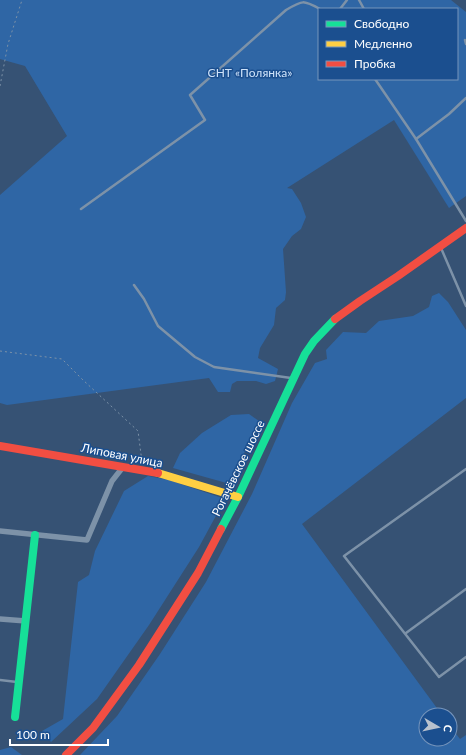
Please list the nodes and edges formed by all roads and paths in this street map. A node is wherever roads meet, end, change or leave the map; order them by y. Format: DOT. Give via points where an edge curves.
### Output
graph roads {
  1 [pos="22,0"];
  2 [pos="347,0"];
  3 [pos="318,8"];
  4 [pos="341,8"];
  5 [pos="376,80"];
  6 [pos="0,86"];
  7 [pos="466,98"];
  8 [pos="416,139"];
  9 [pos="81,209"];
  10 [pos="466,221"];
  11 [pos="466,228"];
  12 [pos="440,246"];
  13 [pos="134,285"];
  14 [pos="466,306"];
  15 [pos="0,351"];
  16 [pos="293,378"];
  17 [pos="0,446"];
  18 [pos="123,467"];
  19 [pos="466,468"];
  20 [pos="143,470"];
  21 [pos="238,498"];
  22 [pos="0,531"];
  23 [pos="35,535"];
  24 [pos="466,589"];
  25 [pos="0,619"];
  26 [pos="26,621"];
  27 [pos="406,633"];
  28 [pos="466,656"];
  29 [pos="0,680"];
  30 [pos="19,682"];
  31 [pos="15,717"];
  32 [pos="66,755"];
  1 -- 6 [label="path" via="8,44"];
  2 -- 4 [label="lane"];
  3 -- 9 [label="lane" via="304,0 297,1 286,10 190,95 205,120"];
  5 -- 8 [label="lane"];
  7 -- 8 [label="lane"];
  8 -- 10 [label="lane"];
  11 -- 12 [label="main road, Рогачёвское шоссе"];
  12 -- 14 [label="lane"];
  12 -- 16 [label="main road, Рогачёвское шоссе" via="356,303 329,325 309,348"];
  13 -- 16 [label="lane" via="158,326 195,357 214,367"];
  15 -- 20 [label="path" via="62,359 138,431"];
  16 -- 21 [label="main road, Рогачёвское шоссе"];
  17 -- 18 [label="main road, Липовая улица"];
  18 -- 20 [label="main road, Липовая улица"];
  18 -- 23 [label="street" via="112,482 87,540"];
  19 -- 27 [label="lane" via="344,556"];
  20 -- 21 [label="main road, Липовая улица"];
  21 -- 32 [label="main road, Рогачёвское шоссе" via="198,573 139,665 93,728"];
  22 -- 23 [label="street"];
  23 -- 26 [label="main road"];
  24 -- 27 [label="lane"];
  25 -- 26 [label="street"];
  26 -- 30 [label="main road"];
  27 -- 28 [label="lane" via="439,677"];
  29 -- 30 [label="lane"];
  30 -- 31 [label="main road"];
}
